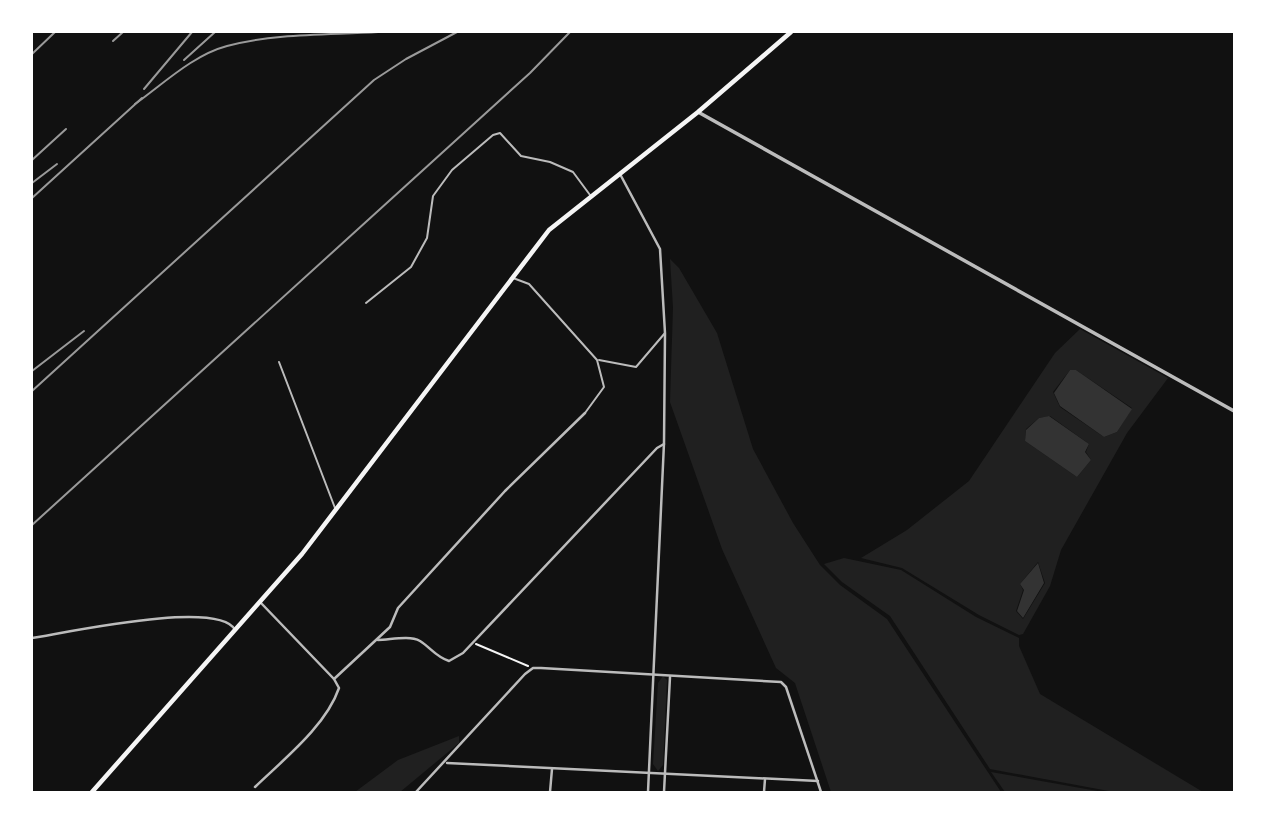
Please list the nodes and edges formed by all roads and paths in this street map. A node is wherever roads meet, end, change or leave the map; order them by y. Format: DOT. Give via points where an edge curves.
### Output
graph roads {
  1 [pos="791,32"];
  2 [pos="698,112"];
  3 [pos="620,174"];
  4 [pos="590,196"];
  5 [pos="512,278"];
  6 [pos="366,303"];
  7 [pos="665,333"];
  8 [pos="597,360"];
  9 [pos="279,362"];
  10 [pos="1234,411"];
  11 [pos="585,412"];
  12 [pos="664,443"];
  13 [pos="336,510"];
  14 [pos="261,603"];
  15 [pos="235,631"];
  16 [pos="32,638"];
  17 [pos="378,640"];
  18 [pos="473,643"];
  19 [pos="533,668"];
  20 [pos="654,675"];
  21 [pos="670,676"];
  22 [pos="334,679"];
  23 [pos="446,763"];
  24 [pos="552,769"];
  25 [pos="649,772"];
  26 [pos="664,773"];
  27 [pos="765,779"];
  28 [pos="818,780"];
  29 [pos="256,787"];
  30 [pos="92,793"];
  31 [pos="416,793"];
  32 [pos="550,793"];
  33 [pos="648,793"];
  34 [pos="664,793"];
  35 [pos="764,793"];
  36 [pos="821,793"];
  1 -- 2 [label="main road"];
  2 -- 3 [label="main road"];
  2 -- 10 [label="street"];
  3 -- 4 [label="main road"];
  3 -- 7 [label="street" via="660,249"];
  4 -- 5 [label="main road" via="549,230"];
  4 -- 6 [label="lane" via="573,172 522,156 500,134 493,135 452,170 433,196 427,238 411,267"];
  5 -- 8 [label="lane" via="529,284"];
  5 -- 13 [label="main road"];
  7 -- 8 [label="lane" via="635,367"];
  7 -- 12 [label="street"];
  8 -- 11 [label="lane" via="604,387"];
  9 -- 13 [label="lane"];
  11 -- 17 [label="street" via="398,608"];
  12 -- 18 [label="street"];
  12 -- 20 [label="street"];
  13 -- 14 [label="main road"];
  14 -- 15 [label="main road"];
  14 -- 22 [label="street"];
  15 -- 16 [label="street" via="223,620 186,615"];
  15 -- 30 [label="main road"];
  17 -- 18 [label="street" via="411,638 449,661"];
  17 -- 22 [label="street"];
  18 -- 19 [label="path"];
  19 -- 20 [label="street"];
  19 -- 23 [label="street"];
  20 -- 21 [label="street"];
  20 -- 25 [label="street"];
  21 -- 26 [label="street"];
  21 -- 28 [label="street" via="781,682"];
  22 -- 29 [label="street" via="340,688 335,700"];
  23 -- 24 [label="street"];
  23 -- 31 [label="street"];
  24 -- 25 [label="street"];
  24 -- 32 [label="street"];
  25 -- 26 [label="street"];
  25 -- 33 [label="street"];
  26 -- 27 [label="street"];
  26 -- 34 [label="street"];
  27 -- 28 [label="street"];
  27 -- 35 [label="street"];
  28 -- 36 [label="street"];
}
